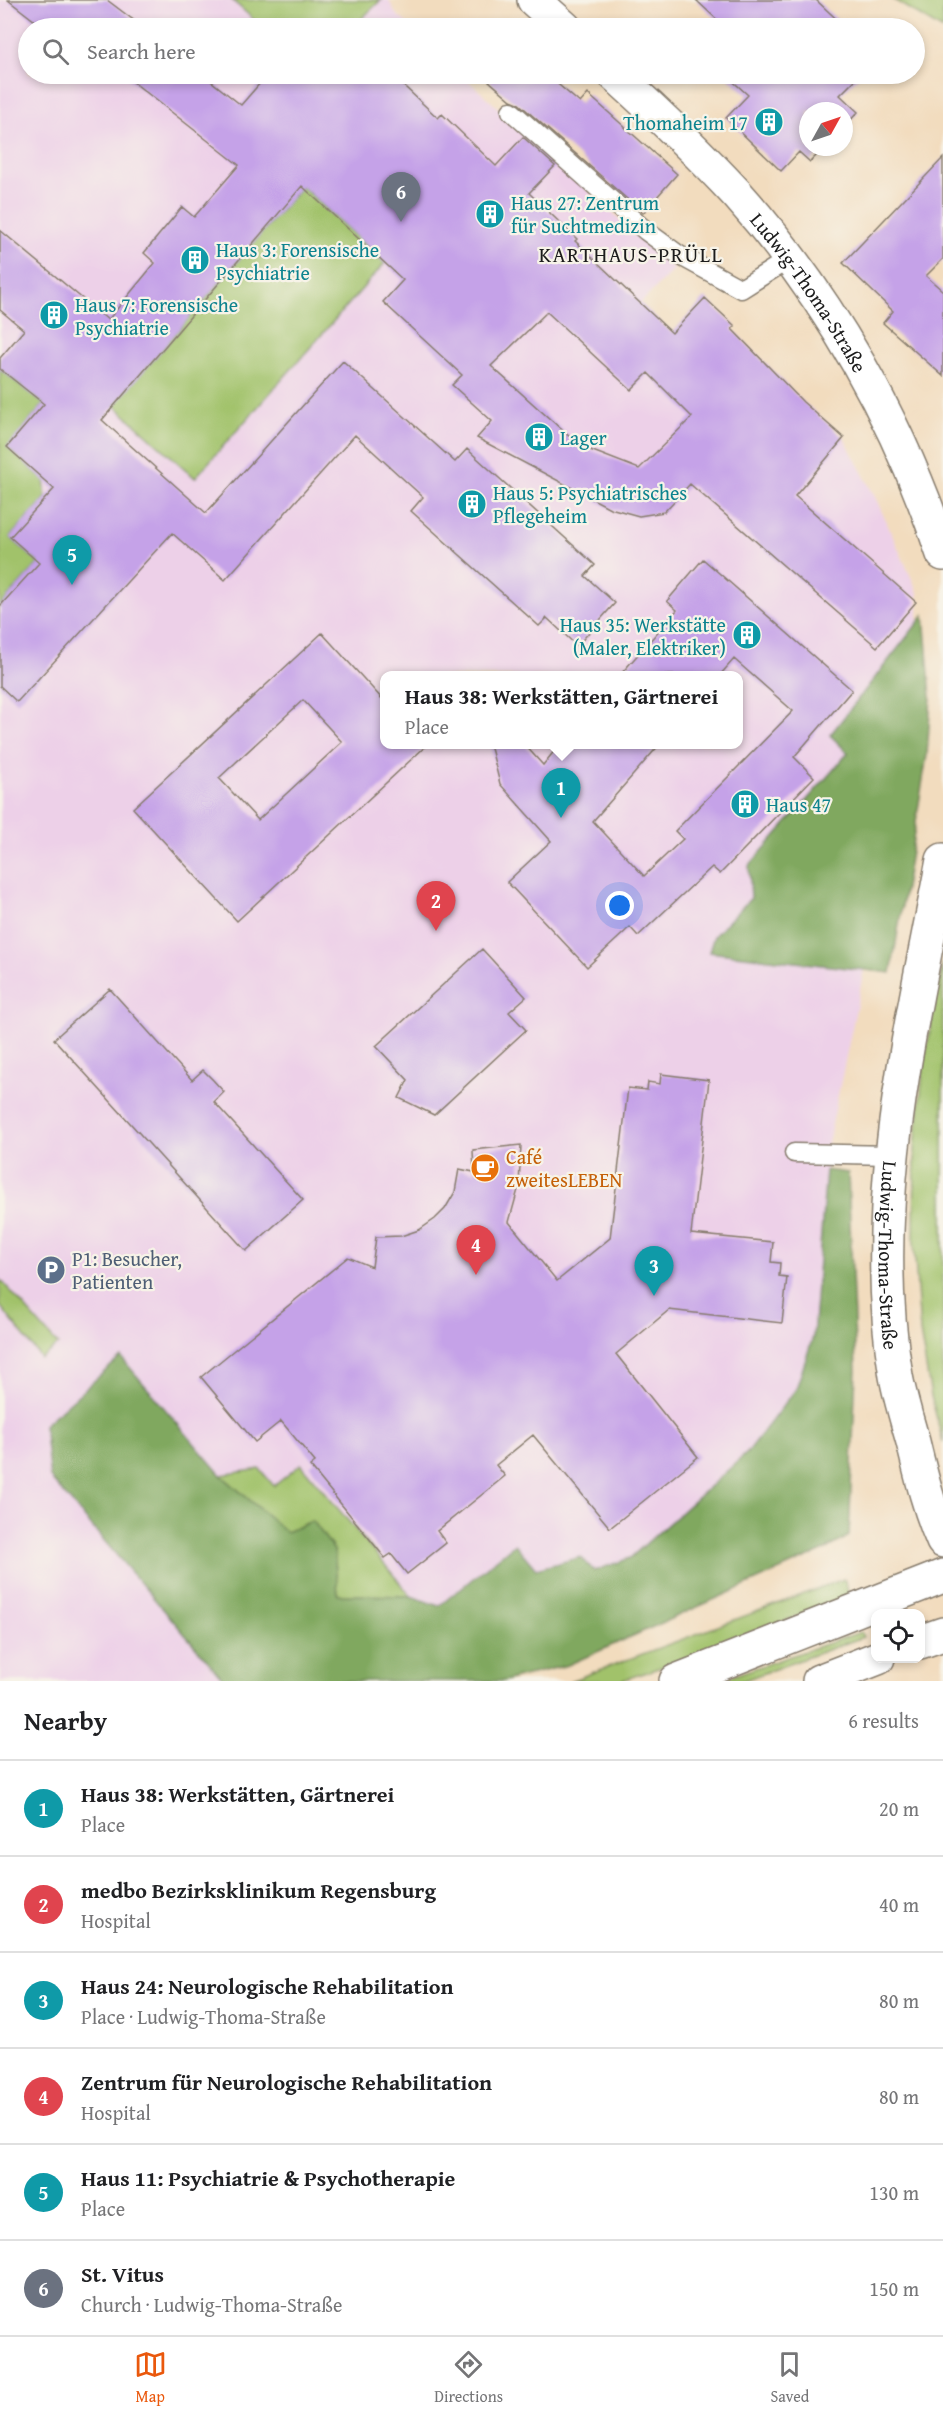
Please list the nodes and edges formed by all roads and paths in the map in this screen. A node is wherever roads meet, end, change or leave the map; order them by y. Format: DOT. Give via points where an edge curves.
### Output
graph roads {
  1 [pos="534,0"];
  2 [pos="554,18"];
  3 [pos="625,84"];
  4 [pos="511,111"];
  5 [pos="789,259"];
  6 [pos="943,554"];
  7 [pos="943,860"];
  8 [pos="794,1153"];
  9 [pos="891,1155"];
  10 [pos="943,1541"];
  11 [pos="943,1576"];
  12 [pos="943,1634"];
  13 [pos="925,1641"];
  14 [pos="871,1662"];
  15 [pos="676,1681"];
  16 [pos="819,1681"];
  1 -- 2 [label="street"];
  3 -- 5 [label="street, Ludwig-Thoma-Straße" via="701,156"];
  4 -- 5 [label="lane" via="646,231 679,255 741,289"];
  5 -- 6 [label="street, Ludwig-Thoma-Straße" via="850,347 883,408 927,507"];
  7 -- 9 [label="street, Ludwig-Thoma-Straße" via="897,1101"];
  8 -- 9 [label="lane"];
  9 -- 10 [label="street, Ludwig-Thoma-Straße" via="886,1216 887,1282 896,1376 929,1506"];
  11 -- 15 [label="street"];
  12 -- 13 [label="street"];
  14 -- 16 [label="street"];
}
